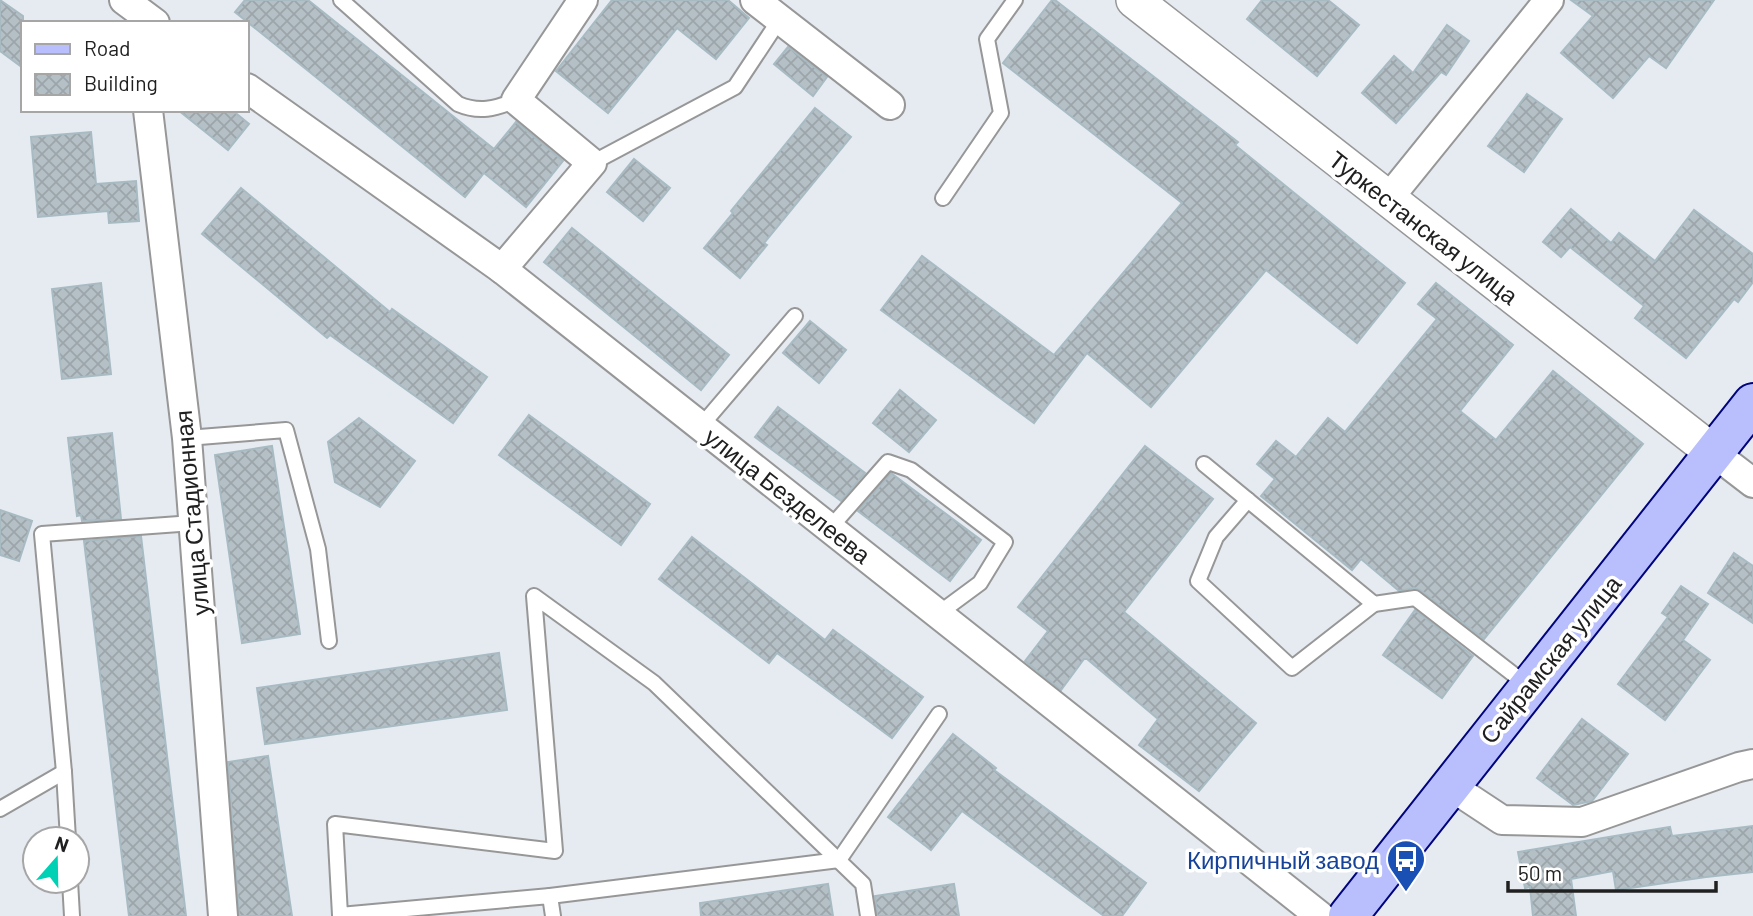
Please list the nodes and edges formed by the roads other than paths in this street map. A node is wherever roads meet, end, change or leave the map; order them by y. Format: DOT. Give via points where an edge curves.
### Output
graph roads {
  1 [pos="341,0"];
  2 [pos="583,0"];
  3 [pos="755,0"];
  4 [pos="1015,0"];
  5 [pos="1134,0"];
  6 [pos="1549,0"];
  7 [pos="780,19"];
  8 [pos="248,89"];
  9 [pos="516,100"];
  10 [pos="890,105"];
  11 [pos="148,112"];
  12 [pos="592,163"];
  13 [pos="943,198"];
  14 [pos="1388,200"];
  15 [pos="502,269"];
  16 [pos="795,316"];
  17 [pos="1753,402"];
  18 [pos="701,426"];
  19 [pos="187,438"];
  20 [pos="1714,453"];
  21 [pos="1203,464"];
  22 [pos="1753,483"];
  23 [pos="1248,500"];
  24 [pos="193,523"];
  25 [pos="830,528"];
  26 [pos="1374,604"];
  27 [pos="938,614"];
  28 [pos="329,641"];
  29 [pos="1528,685"];
  30 [pos="939,715"];
  31 [pos="1753,764"];
  32 [pos="64,772"];
  33 [pos="1449,785"];
  34 [pos="0,809"];
  35 [pos="67,825"];
  36 [pos="839,860"];
  37 [pos="71,895"];
  38 [pos="550,896"];
  39 [pos="72,916"];
  40 [pos="223,916"];
  41 [pos="553,916"];
  42 [pos="867,916"];
  43 [pos="1320,916"];
  44 [pos="1348,916"];
  1 -- 9 [label="lane" via="458,104 484,110"];
  2 -- 9 [label="street"];
  3 -- 7 [label="street"];
  4 -- 13 [label="lane" via="987,39 1001,113"];
  5 -- 14 [label="street, Туркестанская улица"];
  6 -- 14 [label="street"];
  7 -- 10 [label="street"];
  7 -- 12 [label="lane" via="735,87"];
  8 -- 15 [label="street, улица Безделеева"];
  9 -- 12 [label="street"];
  11 -- 19 [label="street, улица Стадионная"];
  12 -- 15 [label="street"];
  14 -- 20 [label="street, Туркестанская улица"];
  15 -- 18 [label="street, улица Безделеева"];
  16 -- 18 [label="lane"];
  17 -- 20 [label="main road, Сайрамская улица"];
  18 -- 25 [label="street, улица Безделеева"];
  19 -- 24 [label="street, улица Стадионная"];
  19 -- 28 [label="lane" via="286,430 318,549"];
  20 -- 22 [label="street"];
  20 -- 29 [label="main road, Сайрамская улица"];
  21 -- 23 [label="lane"];
  23 -- 26 [label="lane"];
  23 -- 26 [label="lane" via="1216,537 1198,581 1292,668"];
  24 -- 32 [label="lane" via="42,534"];
  24 -- 40 [label="street, улица Стадионная"];
  25 -- 27 [label="street, улица Безделеева"];
  25 -- 27 [label="lane" via="888,462 911,470 1005,542 981,583"];
  26 -- 29 [label="lane" via="1415,598"];
  27 -- 43 [label="street, улица Безделеева"];
  29 -- 33 [label="main road, Сайрамская улица"];
  30 -- 36 [label="lane"];
  31 -- 33 [label="street" via="1582,822 1502,820"];
  32 -- 34 [label="lane"];
  32 -- 35 [label="lane"];
  33 -- 44 [label="main road, Сайрамская улица"];
  36 -- 38 [label="lane"];
  36 -- 38 [label="lane" via="654,683 534,596 555,850 335,824 340,915"];
  36 -- 42 [label="lane" via="863,884"];
  37 -- 39 [label="lane"];
  38 -- 41 [label="lane"];
}
